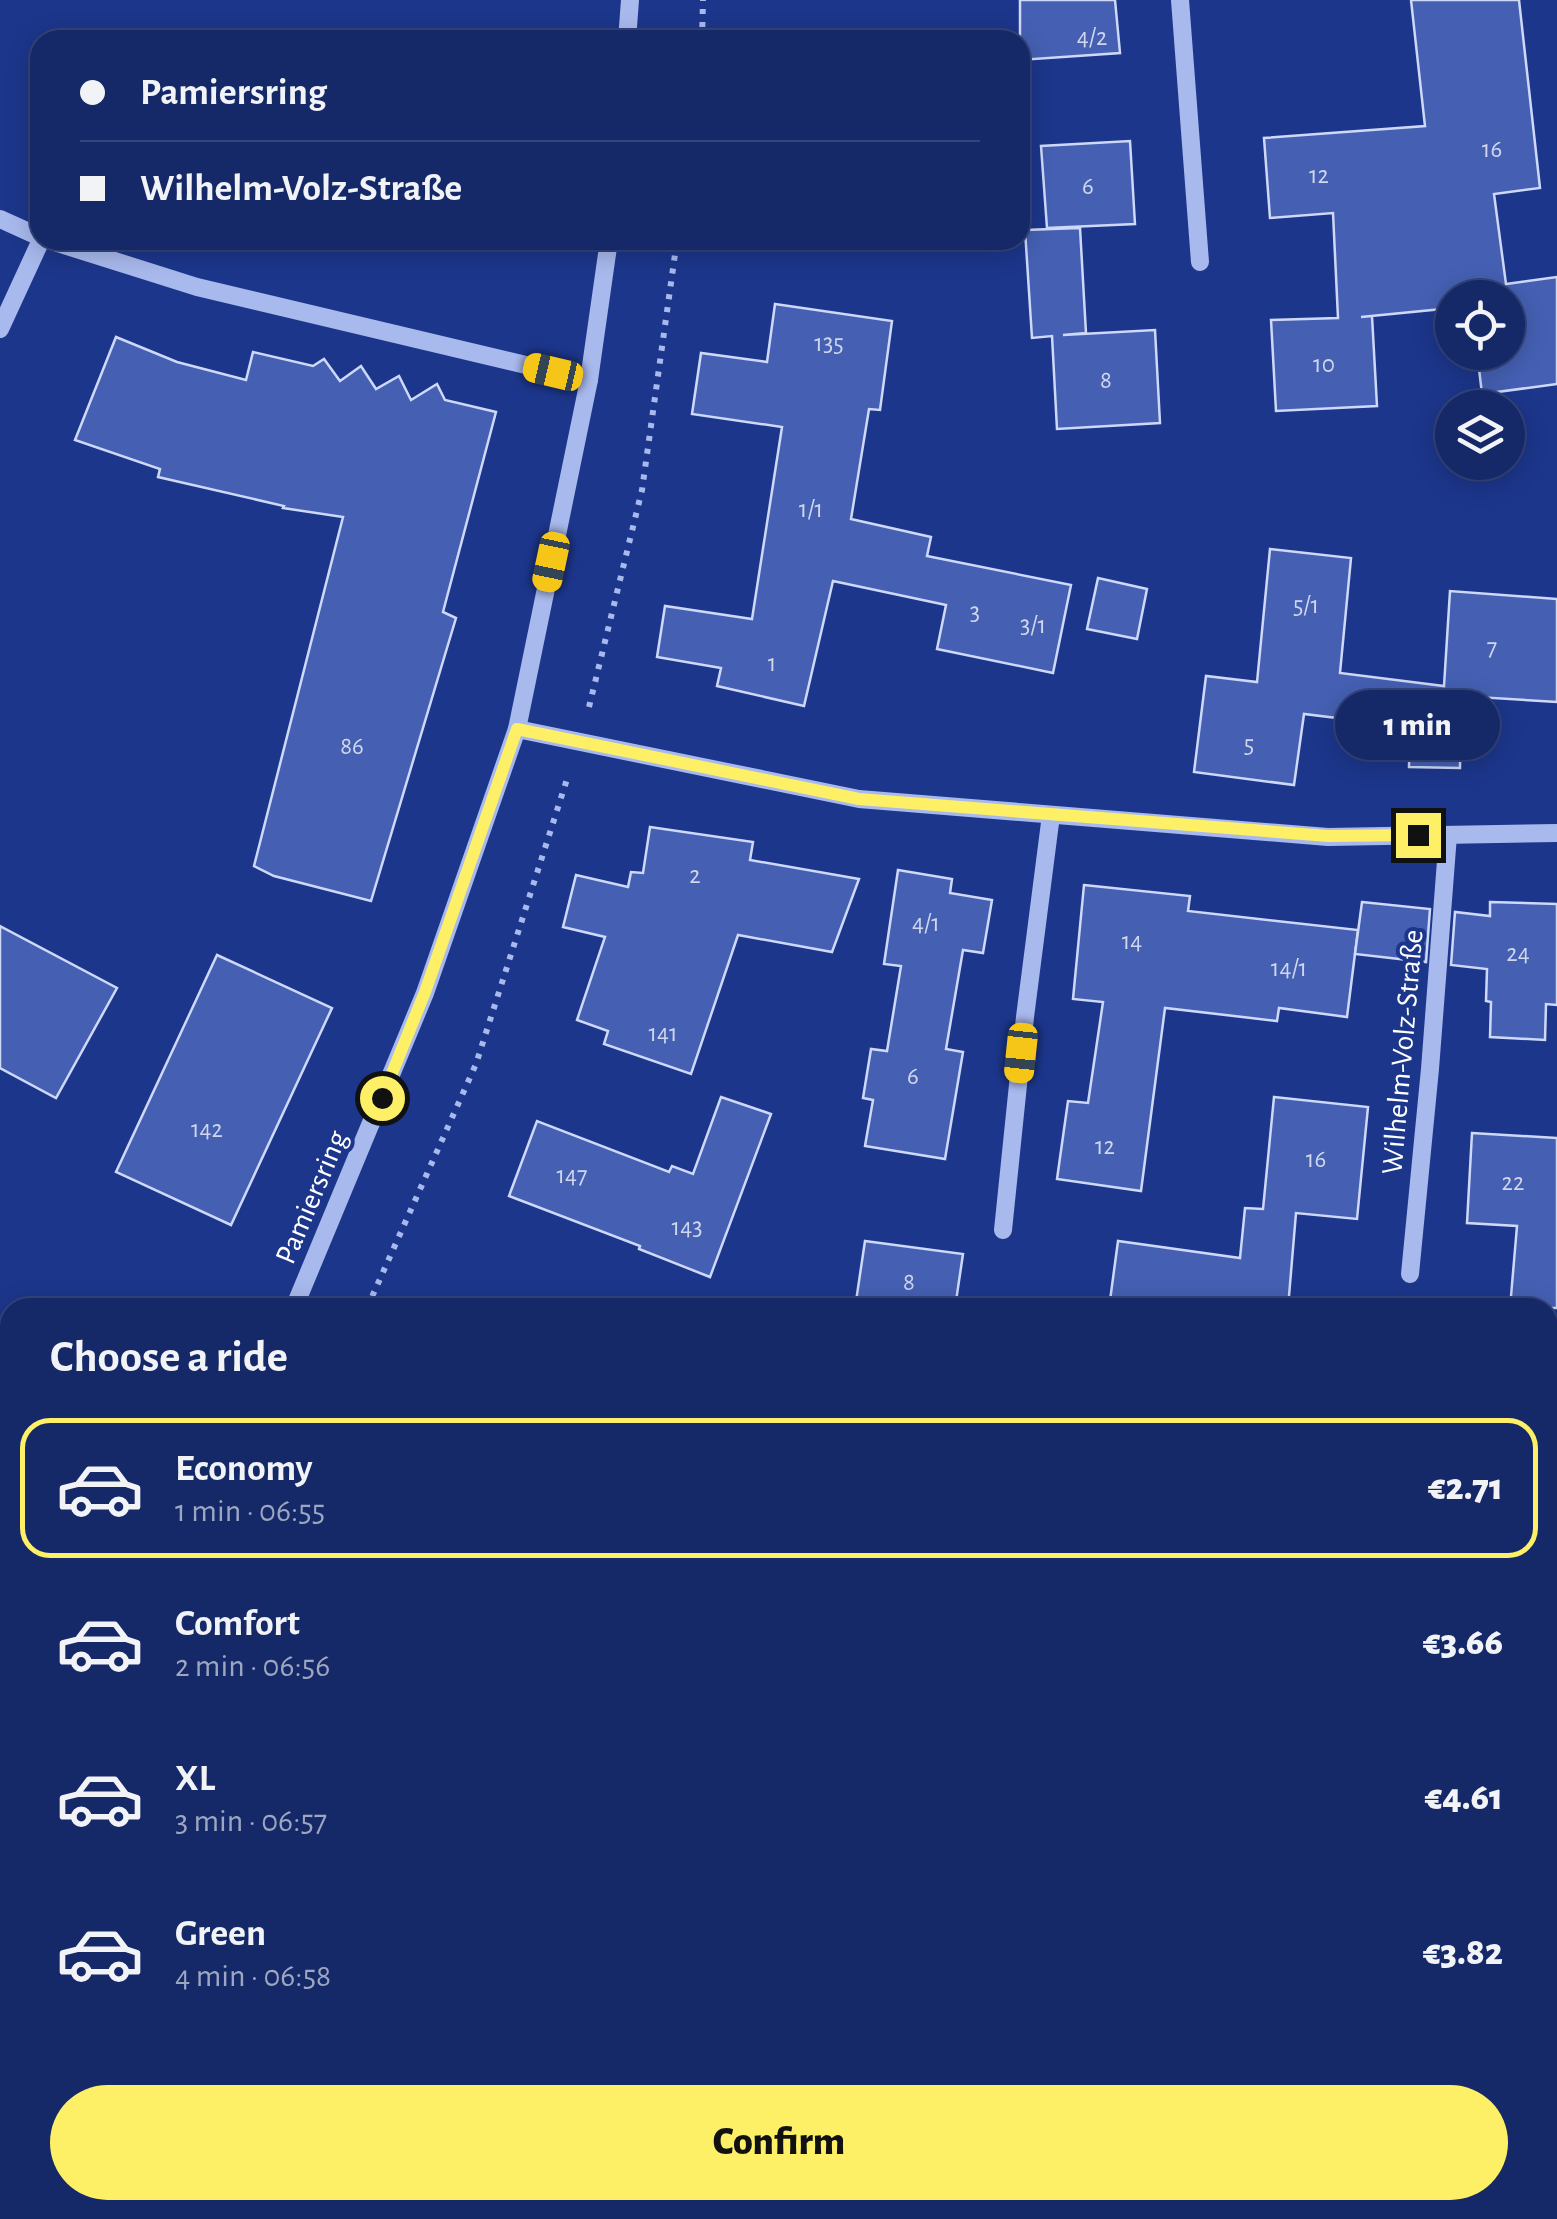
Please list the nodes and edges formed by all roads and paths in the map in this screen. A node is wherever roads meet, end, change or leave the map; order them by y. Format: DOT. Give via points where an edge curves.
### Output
graph roads {
  1 [pos="630,0"];
  2 [pos="703,0"];
  3 [pos="1180,0"];
  4 [pos="628,30"];
  5 [pos="702,30"];
  6 [pos="0,219"];
  7 [pos="30,233"];
  8 [pos="38,250"];
  9 [pos="78,250"];
  10 [pos="607,250"];
  11 [pos="677,250"];
  12 [pos="1200,262"];
  13 [pos="0,330"];
  14 [pos="589,380"];
  15 [pos="517,729"];
  16 [pos="579,742"];
  17 [pos="1051,814"];
  18 [pos="1557,833"];
  19 [pos="1448,834"];
  20 [pos="1003,1230"];
  21 [pos="1410,1274"];
  22 [pos="298,1298"];
  23 [pos="371,1298"];
  1 -- 4 [label="street"];
  2 -- 5 [label="path"];
  3 -- 12 [label="street"];
  6 -- 7 [label="street"];
  8 -- 13 [label="street"];
  9 -- 14 [label="street" via="197,287"];
  10 -- 14 [label="street, Pamiersring"];
  11 -- 16 [label="path" via="642,490"];
  14 -- 15 [label="street, Pamiersring"];
  15 -- 16 [label="street"];
  15 -- 22 [label="street, Pamiersring" via="425,992"];
  16 -- 17 [label="street" via="859,799"];
  16 -- 23 [label="path" via="476,1064"];
  17 -- 19 [label="street" via="1328,836"];
  17 -- 20 [label="street"];
  18 -- 19 [label="street"];
  19 -- 21 [label="street, Wilhelm-Volz-Straße"];
}
